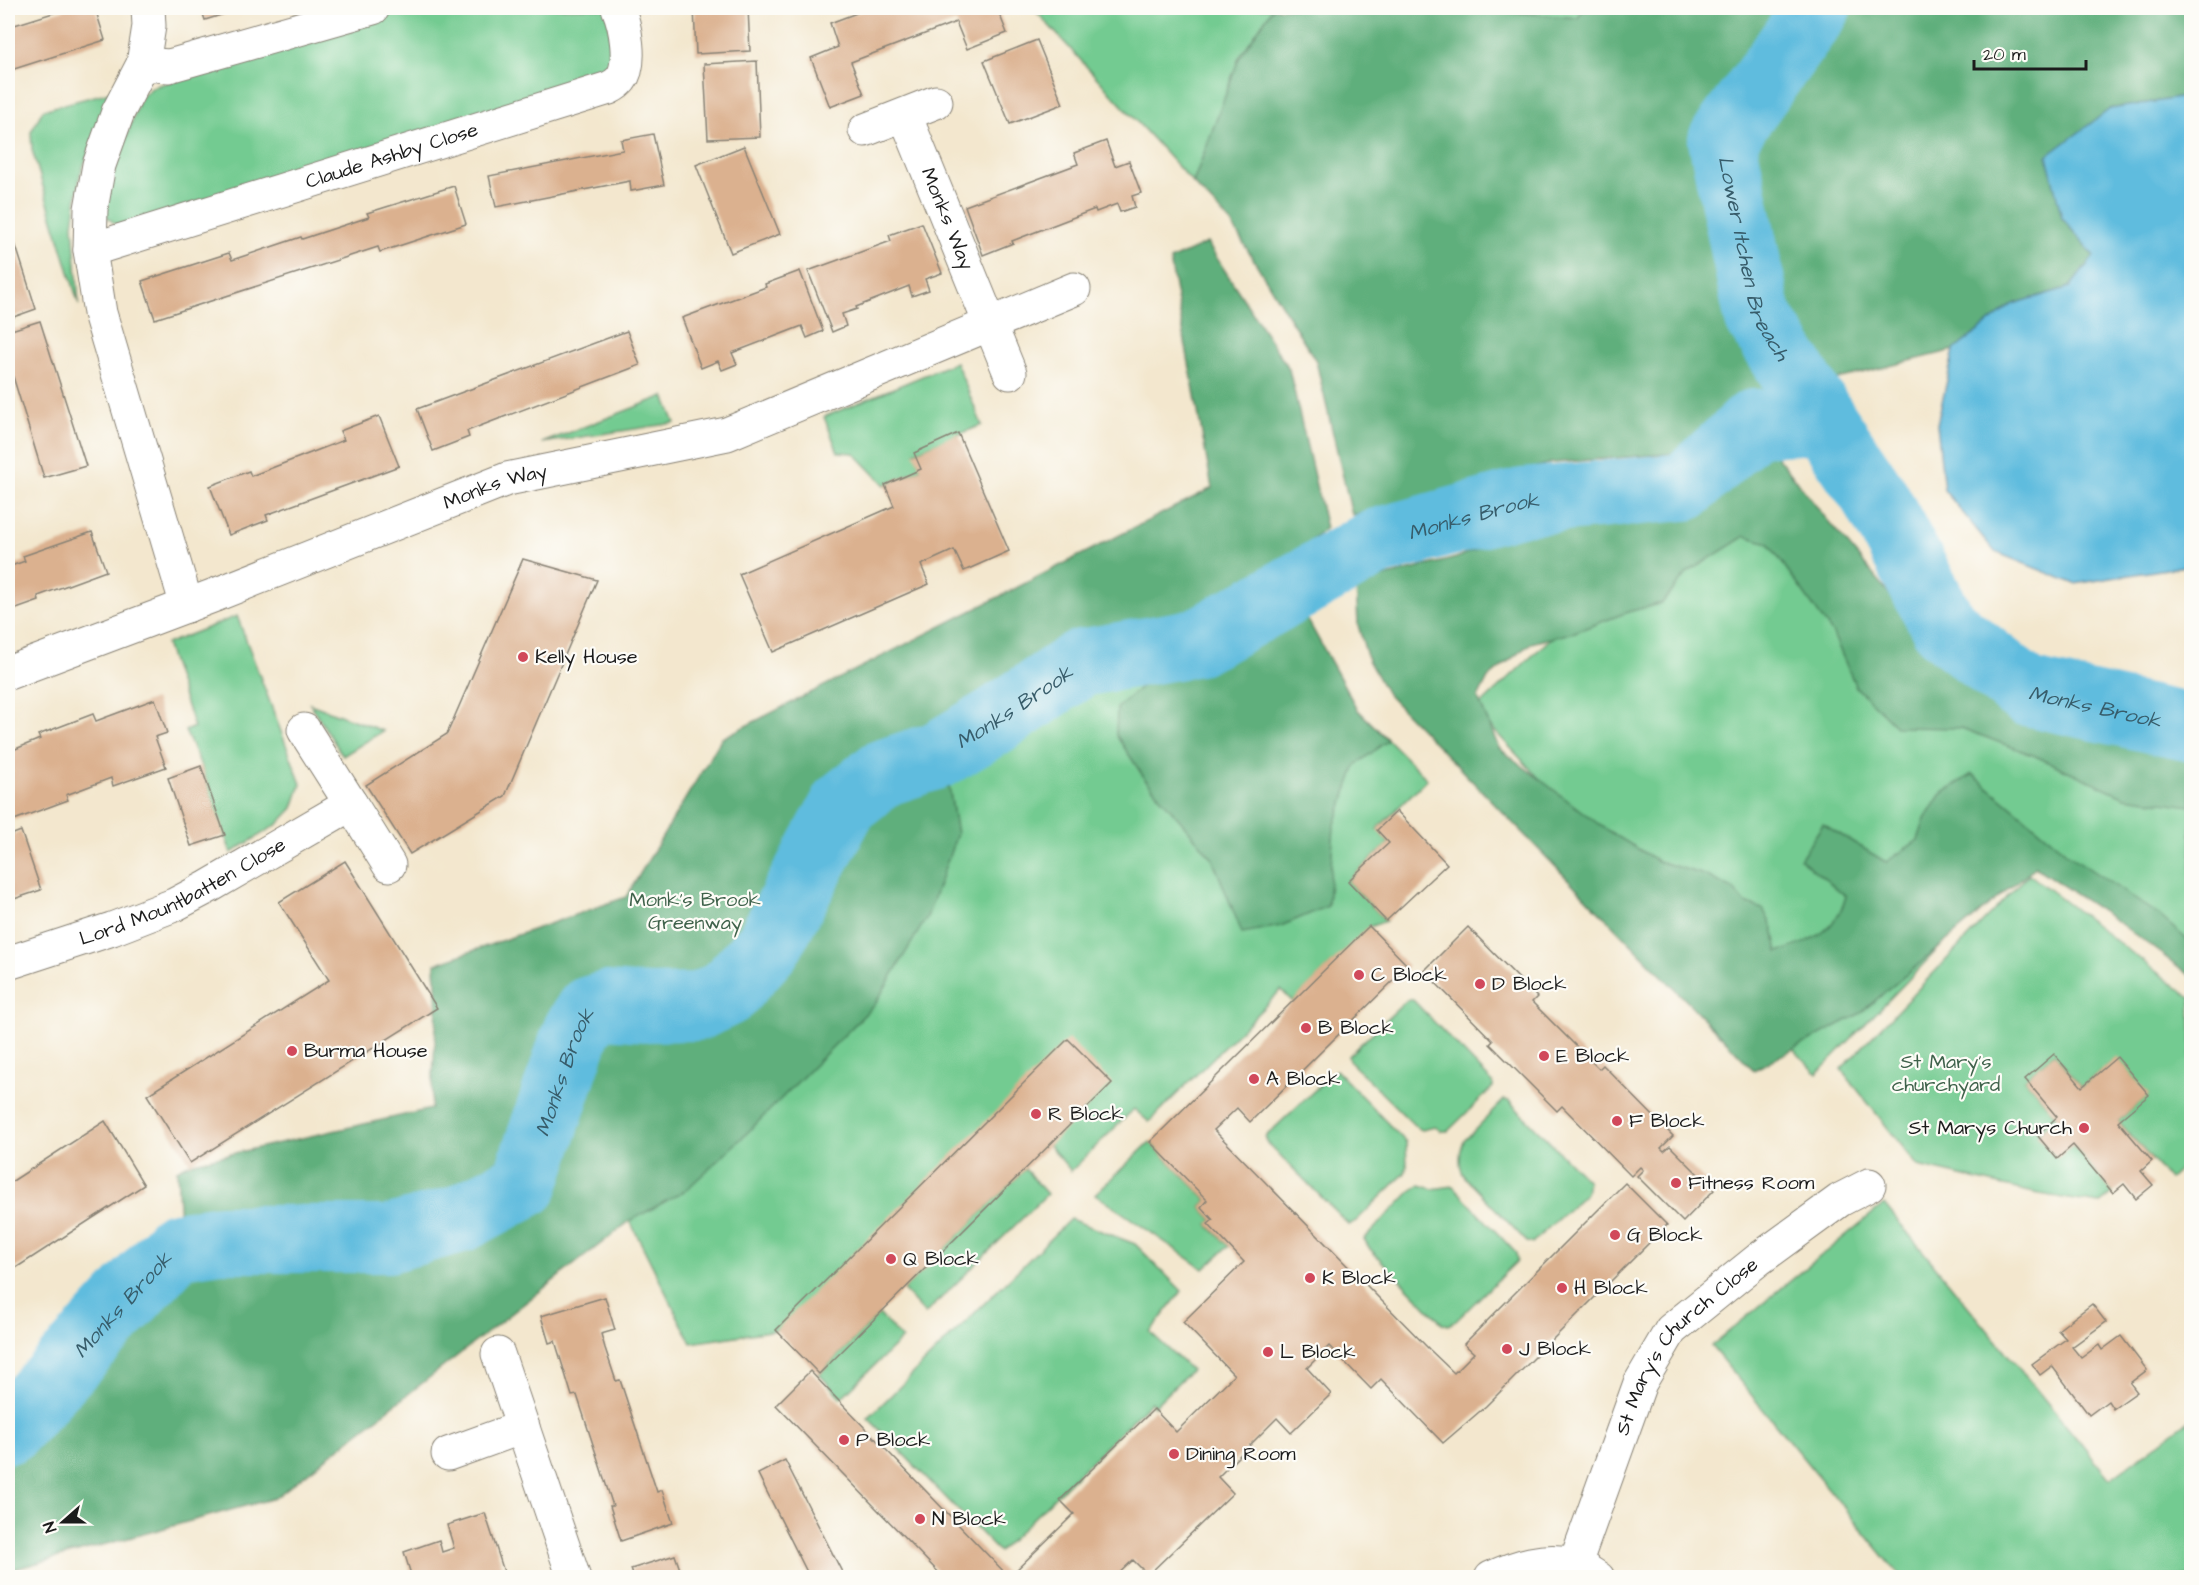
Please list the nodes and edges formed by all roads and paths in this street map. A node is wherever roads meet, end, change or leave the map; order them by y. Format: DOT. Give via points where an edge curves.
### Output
graph roads {
  1 [pos="148,8"];
  2 [pos="374,8"];
  3 [pos="618,8"];
  4 [pos="143,64"];
  5 [pos="936,102"];
  6 [pos="905,115"];
  7 [pos="865,130"];
  8 [pos="90,250"];
  9 [pos="1074,289"];
  10 [pos="989,324"];
  11 [pos="1010,374"];
  12 [pos="187,606"];
  13 [pos="8,673"];
  14 [pos="304,730"];
  15 [pos="351,804"];
  16 [pos="389,865"];
  17 [pos="8,963"];
  18 [pos="1869,1185"];
  19 [pos="498,1354"];
  20 [pos="523,1427"];
  21 [pos="448,1454"];
  22 [pos="1586,1571"];
  23 [pos="574,1578"];
  24 [pos="1491,1578"];
  1 -- 4 [label="street"];
  2 -- 4 [label="street" via="170,66"];
  3 -- 8 [label="street, Claude Ashby Close" via="627,63 622,78 609,88"];
  4 -- 8 [label="street" via="118,112 99,165"];
  5 -- 6 [label="street"];
  6 -- 7 [label="street"];
  6 -- 10 [label="street, Monks Way"];
  8 -- 12 [label="street" via="100,313"];
  9 -- 10 [label="street, Monks Way"];
  10 -- 11 [label="street, Monks Way"];
  10 -- 12 [label="street, Monks Way" via="727,434 507,479"];
  12 -- 13 [label="street, Monks Way"];
  14 -- 15 [label="street"];
  15 -- 16 [label="street"];
  15 -- 17 [label="street, Lord Mountbatten Close" via="174,904"];
  18 -- 22 [label="street, St Mary's Church Close" via="1840,1200 1759,1258 1671,1330 1640,1383"];
  19 -- 20 [label="street"];
  20 -- 21 [label="street"];
  20 -- 23 [label="street"];
  22 -- 24 [label="street" via="1555,1561 1536,1562"];
}
